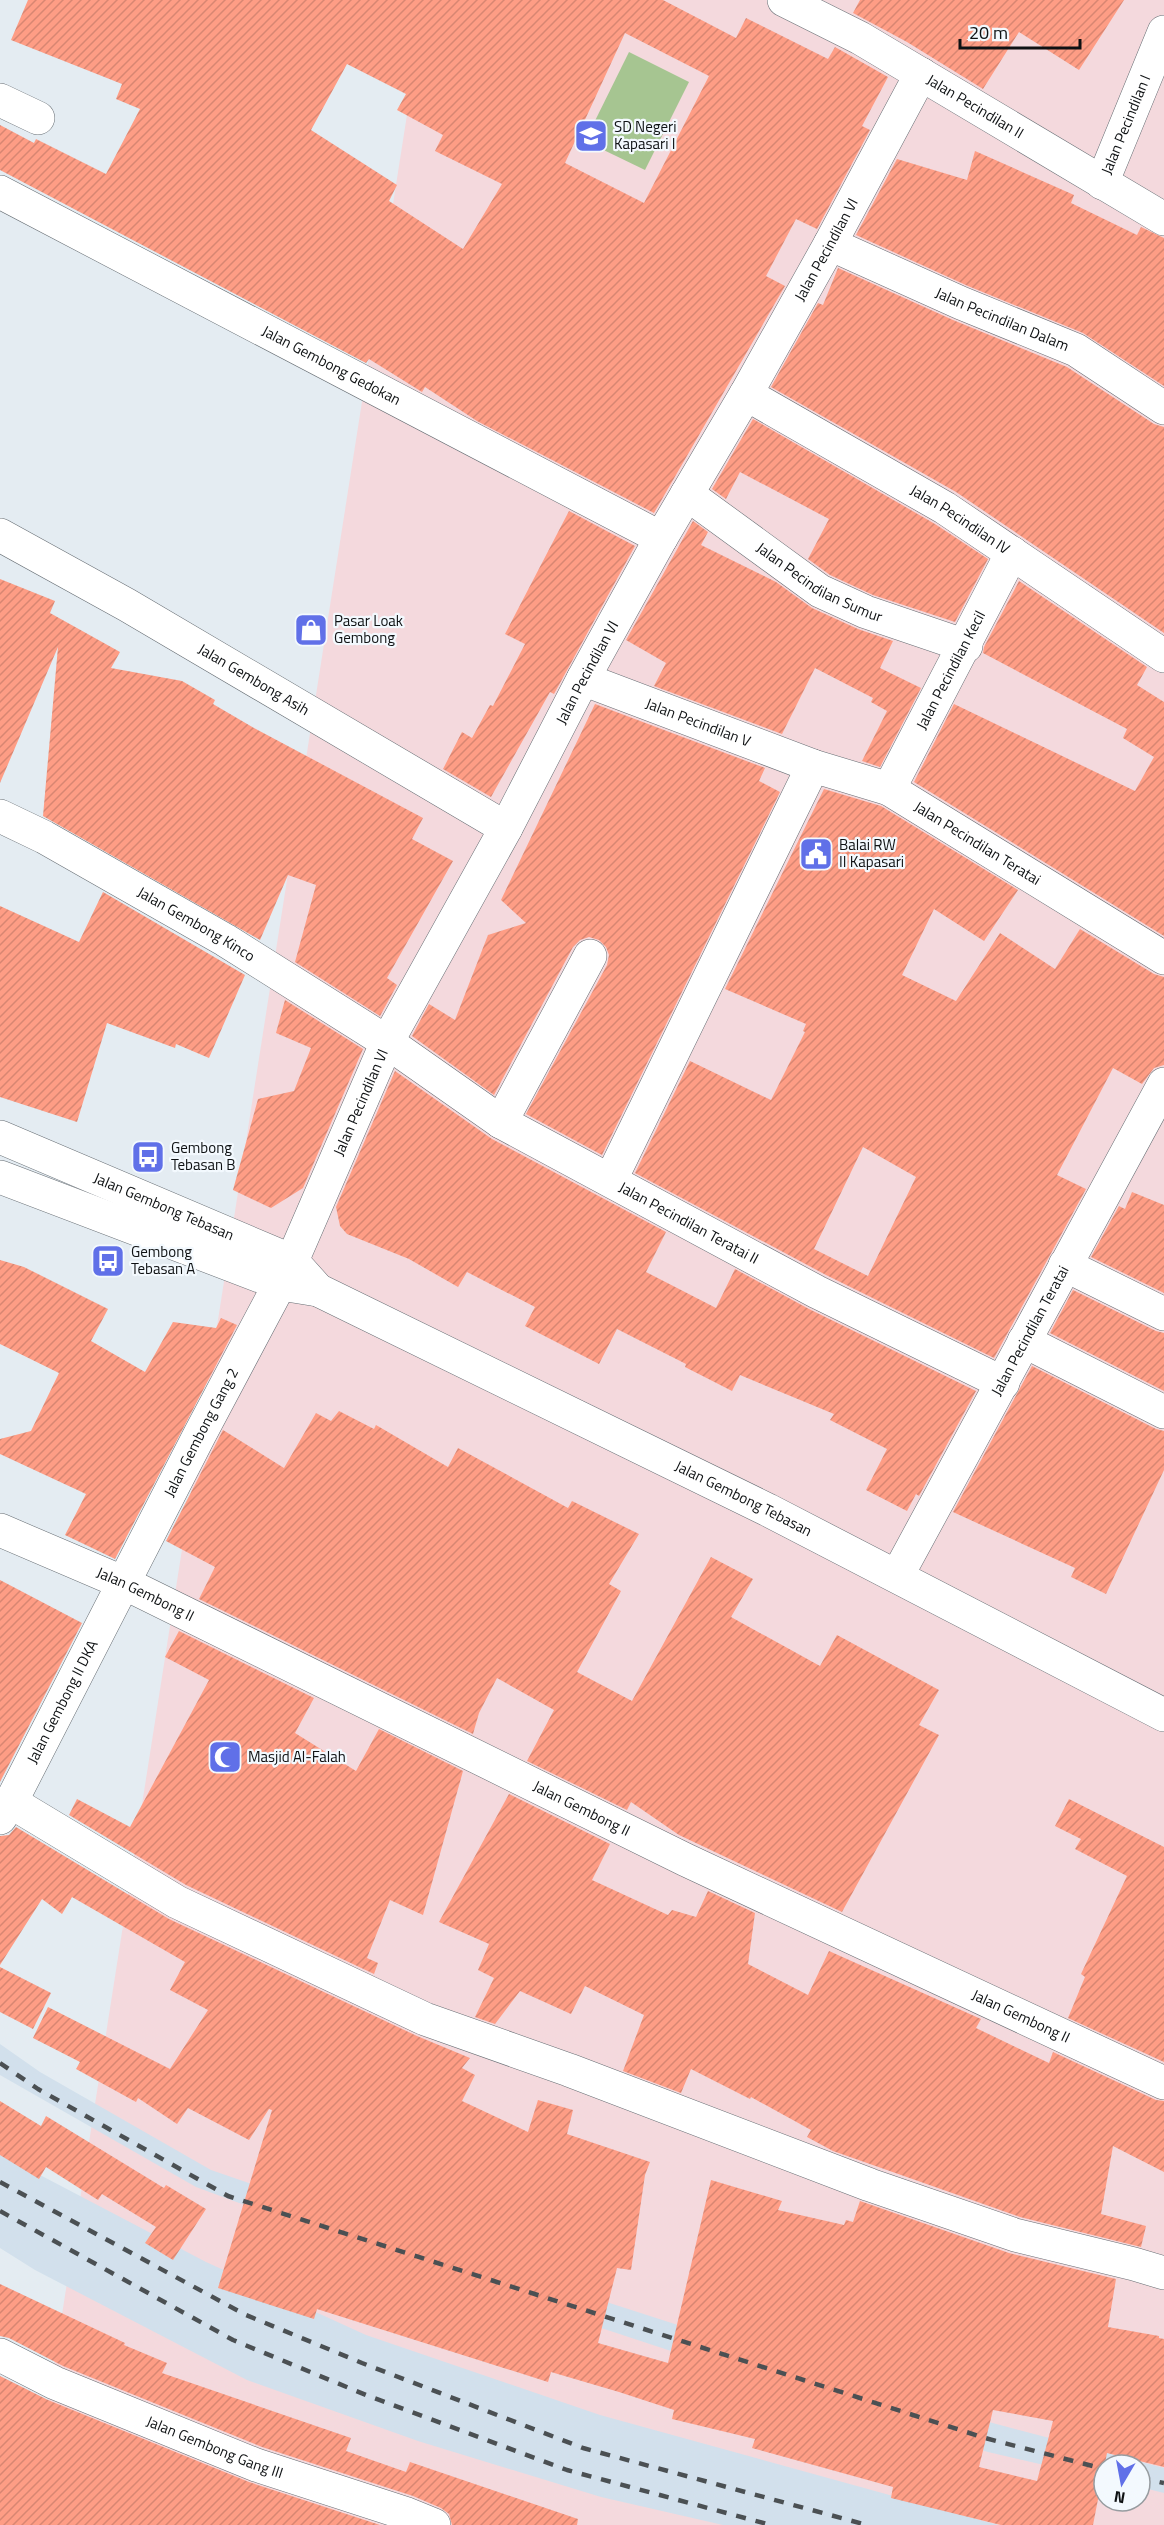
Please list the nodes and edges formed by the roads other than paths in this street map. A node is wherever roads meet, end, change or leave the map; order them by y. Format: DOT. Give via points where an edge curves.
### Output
graph roads {
  1 [pos="784,0"];
  2 [pos="1164,32"];
  3 [pos="921,74"];
  4 [pos="0,100"];
  5 [pos="38,118"];
  6 [pos="1102,183"];
  7 [pos="0,192"];
  8 [pos="1164,219"];
  9 [pos="830,244"];
  10 [pos="746,394"];
  11 [pos="1164,408"];
  12 [pos="687,494"];
  13 [pos="0,535"];
  14 [pos="661,538"];
  15 [pos="1012,553"];
  16 [pos="966,646"];
  17 [pos="1164,656"];
  18 [pos="583,679"];
  19 [pos="813,766"];
  20 [pos="889,789"];
  21 [pos="0,816"];
  22 [pos="506,828"];
  23 [pos="590,956"];
  24 [pos="1164,958"];
  25 [pos="387,1042"];
  26 [pos="1164,1084"];
  27 [pos="501,1122"];
  28 [pos="0,1137"];
  29 [pos="0,1177"];
  30 [pos="611,1179"];
  31 [pos="1065,1265"];
  32 [pos="286,1273"];
  33 [pos="1164,1314"];
  34 [pos="1024,1341"];
  35 [pos="1003,1383"];
  36 [pos="1164,1412"];
  37 [pos="0,1530"];
  38 [pos="897,1576"];
  39 [pos="124,1583"];
  40 [pos="1164,1714"];
  41 [pos="5,1810"];
  42 [pos="1164,2083"];
  43 [pos="1164,2274"];
  44 [pos="0,2355"];
  45 [pos="434,2525"];
  1 -- 3 [label="street, Jalan Pecindilan II"];
  2 -- 6 [label="street, Jalan Pecindilan I"];
  3 -- 6 [label="street, Jalan Pecindilan II"];
  3 -- 9 [label="street, Jalan Pecindilan VI"];
  4 -- 5 [label="street"];
  6 -- 8 [label="street, Jalan Pecindilan II"];
  7 -- 14 [label="street, Jalan Gembong Gedokan"];
  9 -- 10 [label="street, Jalan Pecindilan VI"];
  9 -- 11 [label="street, Jalan Pecindilan Dalam" via="1076,350"];
  10 -- 12 [label="street, Jalan Pecindilan VI"];
  10 -- 15 [label="street, Jalan Pecindilan IV" via="945,508"];
  12 -- 14 [label="street, Jalan Pecindilan VI"];
  12 -- 16 [label="street, Jalan Pecindilan Sumur" via="820,591 866,612"];
  13 -- 22 [label="street, Jalan Gembong Asih" via="127,605"];
  14 -- 18 [label="street, Jalan Pecindilan VI"];
  15 -- 16 [label="street, Jalan Pecindilan Kecil"];
  15 -- 17 [label="street, Jalan Pecindilan IV"];
  16 -- 20 [label="street, Jalan Pecindilan Kecil"];
  18 -- 19 [label="street, Jalan Pecindilan V"];
  18 -- 22 [label="street, Jalan Pecindilan VI"];
  19 -- 20 [label="street, Jalan Pecindilan Teratai"];
  19 -- 30 [label="street"];
  20 -- 24 [label="street, Jalan Pecindilan Teratai"];
  21 -- 25 [label="street, Jalan Gembong Kinco" via="225,940"];
  22 -- 25 [label="street, Jalan Pecindilan VI"];
  23 -- 27 [label="street"];
  25 -- 27 [label="street, Jalan Pecindilan Teratai II"];
  25 -- 32 [label="street, Jalan Pecindilan VI"];
  26 -- 31 [label="street, Jalan Pecindilan Teratai"];
  27 -- 30 [label="street, Jalan Pecindilan Teratai II"];
  28 -- 32 [label="street, Jalan Gembong Tebasan"];
  29 -- 32 [label="street, Jalan Gembong Tebasan"];
  30 -- 35 [label="street, Jalan Pecindilan Teratai II" via="817,1292"];
  31 -- 33 [label="street"];
  31 -- 34 [label="street, Jalan Pecindilan Teratai"];
  32 -- 38 [label="street, Jalan Gembong Tebasan"];
  32 -- 39 [label="street, Jalan Gembong Gang 2"];
  34 -- 35 [label="street, Jalan Pecindilan Teratai"];
  34 -- 36 [label="street"];
  35 -- 38 [label="street, Jalan Pecindilan Teratai"];
  37 -- 39 [label="street, Jalan Gembong II"];
  38 -- 40 [label="street, Jalan Gembong Tebasan"];
  39 -- 41 [label="street, Jalan Gembong II DKA"];
  39 -- 42 [label="street, Jalan Gembong II" via="686,1860"];
  41 -- 43 [label="street" via="177,1902 425,2019 870,2185 1016,2235"];
  44 -- 45 [label="street, Jalan Gembong Gang III" via="55,2383 256,2465"];
}
